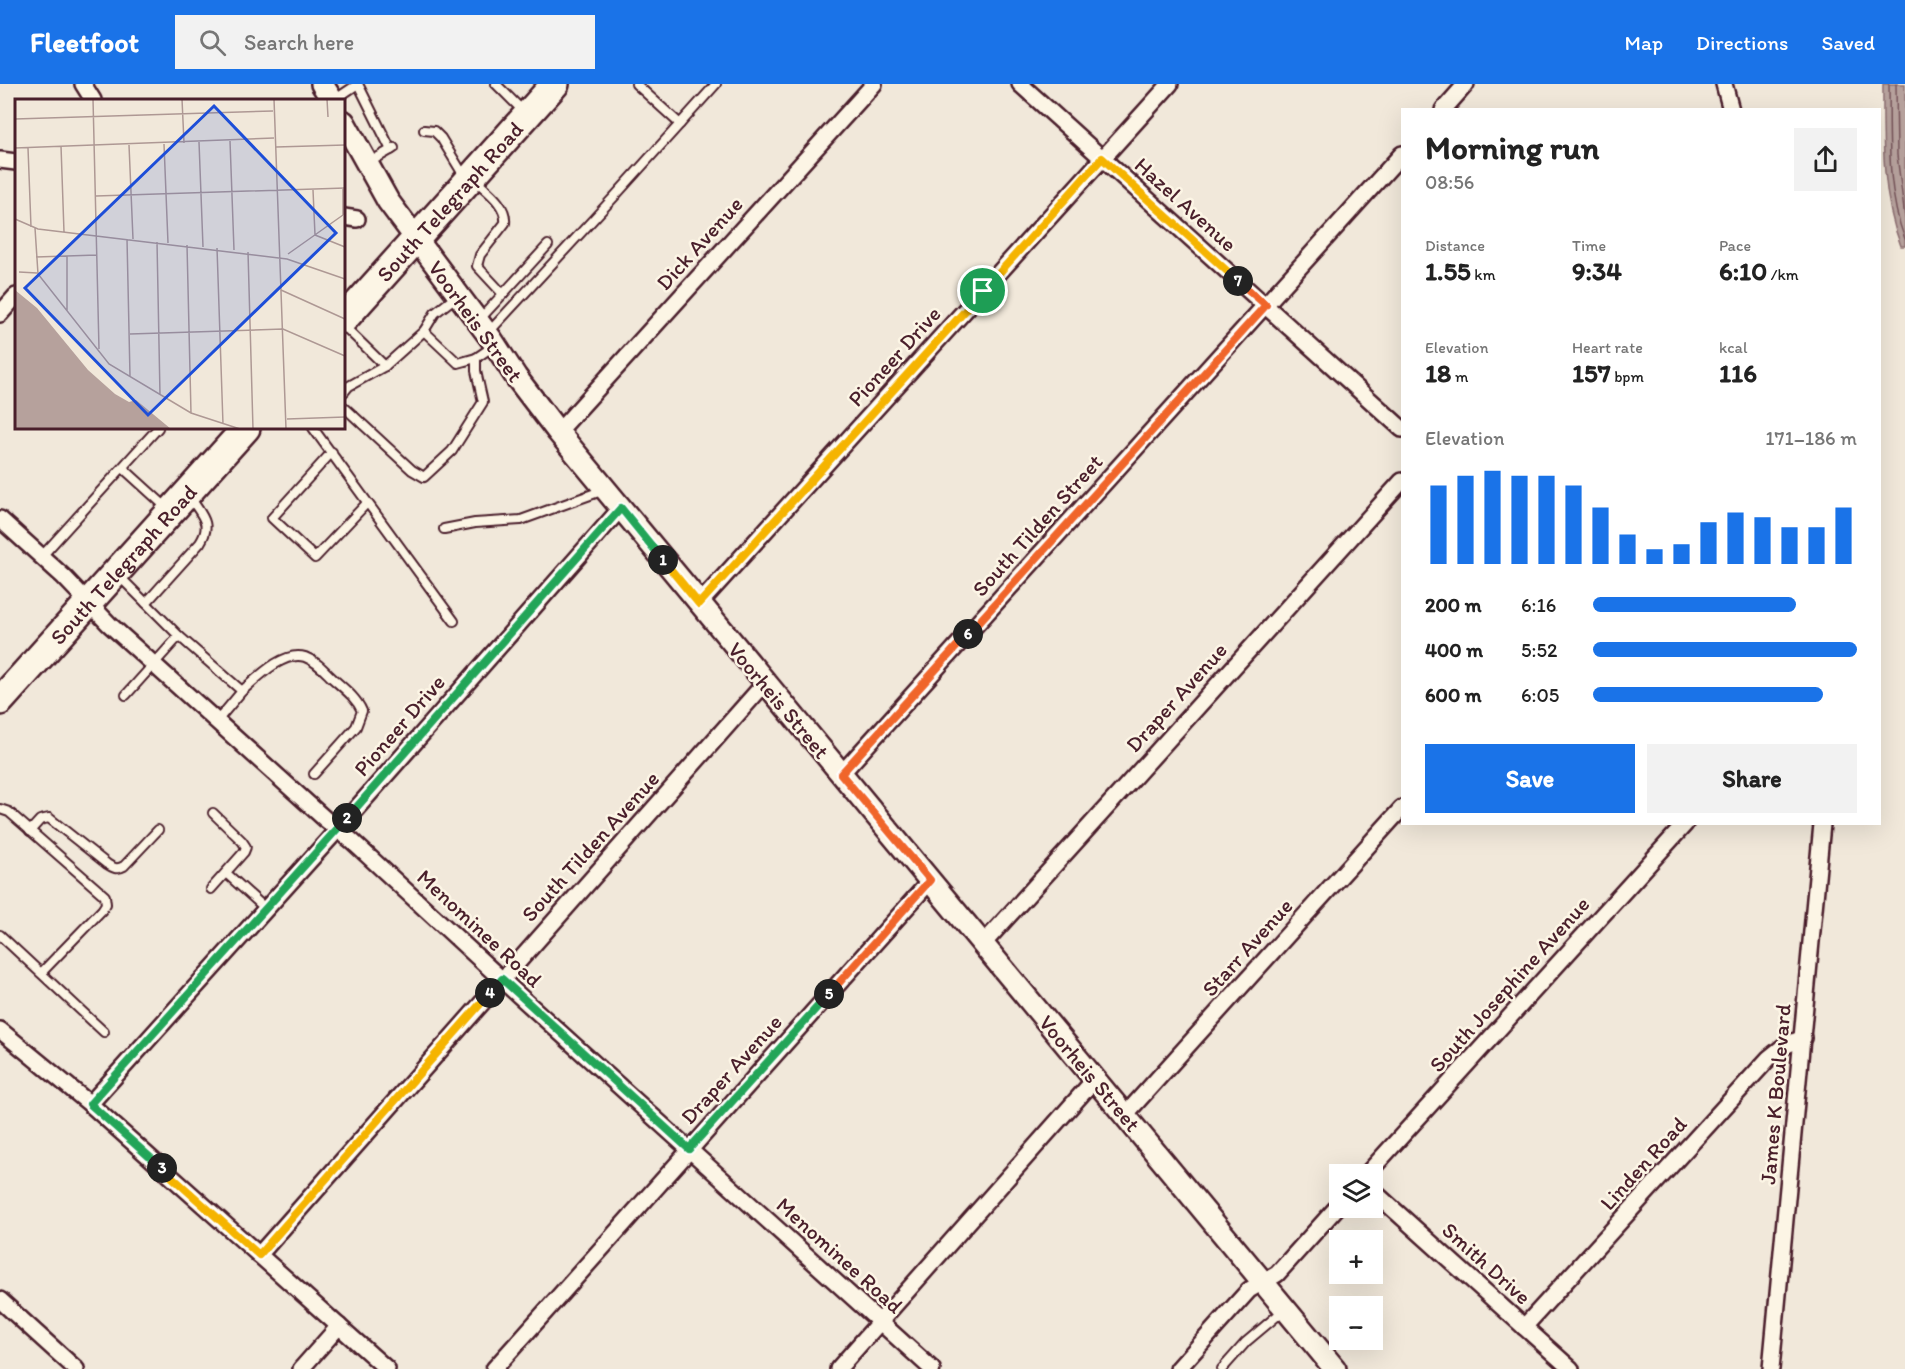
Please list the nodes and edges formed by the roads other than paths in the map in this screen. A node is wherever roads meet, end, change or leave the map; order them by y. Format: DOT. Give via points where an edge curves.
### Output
graph roads {
  1 [pos="83,84"];
  2 [pos="322,84"];
  3 [pos="358,84"];
  4 [pos="496,84"];
  5 [pos="555,84"];
  6 [pos="636,84"];
  7 [pos="716,84"];
  8 [pos="874,84"];
  9 [pos="1020,84"];
  10 [pos="1170,84"];
  11 [pos="1466,84"];
  12 [pos="1724,84"];
  13 [pos="92,99"];
  14 [pos="331,99"];
  15 [pos="334,99"];
  16 [pos="1445,108"];
  17 [pos="1730,108"];
  18 [pos="527,115"];
  19 [pos="345,124"];
  20 [pos="680,124"];
  21 [pos="424,130"];
  22 [pos="1401,155"];
  23 [pos="1102,158"];
  24 [pos="0,160"];
  25 [pos="15,162"];
  26 [pos="367,164"];
  27 [pos="469,179"];
  28 [pos="416,238"];
  29 [pos="548,245"];
  30 [pos="503,294"];
  31 [pos="458,295"];
  32 [pos="15,297"];
  33 [pos="1266,305"];
  34 [pos="0,315"];
  35 [pos="345,318"];
  36 [pos="345,327"];
  37 [pos="424,331"];
  38 [pos="487,333"];
  39 [pos="476,358"];
  40 [pos="385,366"];
  41 [pos="345,391"];
  42 [pos="345,408"];
  43 [pos="1401,428"];
  44 [pos="157,429"];
  45 [pos="245,429"];
  46 [pos="315,429"];
  47 [pos="558,432"];
  48 [pos="332,452"];
  49 [pos="123,468"];
  50 [pos="1401,482"];
  51 [pos="605,490"];
  52 [pos="179,502"];
  53 [pos="367,503"];
  54 [pos="621,508"];
  55 [pos="0,519"];
  56 [pos="444,529"];
  57 [pos="42,556"];
  58 [pos="116,573"];
  59 [pos="89,602"];
  60 [pos="146,603"];
  61 [pos="699,604"];
  62 [pos="454,621"];
  63 [pos="180,636"];
  64 [pos="154,664"];
  65 [pos="765,684"];
  66 [pos="242,691"];
  67 [pos="2,694"];
  68 [pos="126,695"];
  69 [pos="217,721"];
  70 [pos="314,774"];
  71 [pos="841,774"];
  72 [pos="0,808"];
  73 [pos="1401,809"];
  74 [pos="213,813"];
  75 [pos="1684,825"];
  76 [pos="1822,825"];
  77 [pos="338,829"];
  78 [pos="158,830"];
  79 [pos="30,831"];
  80 [pos="226,873"];
  81 [pos="930,880"];
  82 [pos="211,889"];
  83 [pos="266,909"];
  84 [pos="1,939"];
  85 [pos="984,944"];
  86 [pos="41,973"];
  87 [pos="502,979"];
  88 [pos="0,1030"];
  89 [pos="104,1032"];
  90 [pos="1803,1038"];
  91 [pos="1095,1079"];
  92 [pos="90,1104"];
  93 [pos="1125,1115"];
  94 [pos="689,1149"];
  95 [pos="1375,1164"];
  96 [pos="1383,1200"];
  97 [pos="1329,1216"];
  98 [pos="259,1255"];
  99 [pos="1263,1282"];
  100 [pos="0,1300"];
  101 [pos="1285,1309"];
  102 [pos="880,1322"];
  103 [pos="339,1326"];
  104 [pos="1524,1327"];
  105 [pos="76,1369"];
  106 [pos="301,1369"];
  107 [pos="387,1369"];
  108 [pos="494,1369"];
  109 [pos="838,1369"];
  110 [pos="932,1369"];
  111 [pos="1178,1369"];
  112 [pos="1222,1369"];
  113 [pos="1335,1369"];
  114 [pos="1571,1369"];
  115 [pos="1771,1369"];
  1 -- 13 [label="street"];
  2 -- 14 [label="street"];
  3 -- 15 [label="lane"];
  3 -- 26 [label="lane" via="393,148"];
  4 -- 18 [label="lane"];
  5 -- 18 [label="highway, South Telegraph Road"];
  6 -- 20 [label="lane"];
  7 -- 20 [label="lane"];
  8 -- 47 [label="street, Dick Avenue"];
  9 -- 23 [label="street, Hazel Avenue"];
  10 -- 23 [label="street, Pioneer Drive"];
  11 -- 16 [label="street"];
  12 -- 17 [label="street"];
  18 -- 27 [label="highway, South Telegraph Road"];
  19 -- 26 [label="street, Voorheis Street"];
  20 -- 38 [label="lane"];
  21 -- 27 [label="lane" via="434,131 441,138"];
  22 -- 33 [label="street"];
  23 -- 33 [label="street, Hazel Avenue"];
  23 -- 61 [label="street, Pioneer Drive"];
  24 -- 25 [label="street"];
  26 -- 28 [label="street, Voorheis Street"];
  27 -- 28 [label="highway, South Telegraph Road"];
  27 -- 30 [label="lane" via="498,202 506,216 477,266"];
  28 -- 31 [label="street, Voorheis Street"];
  28 -- 35 [label="highway, South Telegraph Road"];
  29 -- 30 [label="lane"];
  30 -- 38 [label="lane"];
  31 -- 37 [label="lane" via="435,313"];
  31 -- 38 [label="street, Voorheis Street"];
  32 -- 34 [label="street"];
  33 -- 43 [label="street, Hazel Avenue"];
  33 -- 71 [label="street, South Tilden Street"];
  36 -- 40 [label="lane"];
  37 -- 39 [label="lane" via="458,363"];
  37 -- 40 [label="lane"];
  38 -- 39 [label="lane"];
  38 -- 47 [label="street, Voorheis Street"];
  39 -- 42 [label="lane" via="483,402 452,451 424,477"];
  40 -- 41 [label="lane"];
  44 -- 49 [label="lane"];
  45 -- 52 [label="highway, South Telegraph Road"];
  46 -- 48 [label="lane"];
  47 -- 51 [label="street, Voorheis Street"];
  48 -- 53 [label="lane"];
  48 -- 53 [label="lane" via="272,518 315,558"];
  49 -- 52 [label="lane"];
  49 -- 57 [label="lane"];
  50 -- 85 [label="street, Draper Avenue"];
  51 -- 54 [label="street, Voorheis Street"];
  51 -- 56 [label="lane" via="522,520"];
  52 -- 58 [label="highway, South Telegraph Road"];
  52 -- 60 [label="lane" via="207,525 207,533"];
  53 -- 62 [label="lane"];
  54 -- 61 [label="street, Voorheis Street"];
  54 -- 77 [label="street, Pioneer Drive"];
  55 -- 57 [label="street, Menominee Road"];
  57 -- 59 [label="street, Menominee Road"];
  58 -- 59 [label="highway, South Telegraph Road"];
  58 -- 60 [label="lane"];
  59 -- 64 [label="street, Menominee Road"];
  59 -- 67 [label="highway, South Telegraph Road"];
  60 -- 63 [label="lane"];
  61 -- 65 [label="street, Voorheis Street"];
  63 -- 64 [label="lane"];
  63 -- 66 [label="lane"];
  64 -- 68 [label="lane"];
  64 -- 69 [label="street, Menominee Road"];
  65 -- 71 [label="street, Voorheis Street"];
  65 -- 87 [label="street, South Tilden Avenue"];
  66 -- 69 [label="lane"];
  66 -- 70 [label="lane" via="266,671 297,655 318,664 358,702 362,711 356,727"];
  69 -- 77 [label="street, Menominee Road"];
  71 -- 81 [label="street, Voorheis Street"];
  72 -- 79 [label="lane"];
  73 -- 93 [label="street, Starr Avenue"];
  74 -- 80 [label="lane" via="246,847"];
  75 -- 95 [label="street, South Josephine Avenue"];
  76 -- 90 [label="street, James K Boulevard"];
  77 -- 83 [label="street, Pioneer Drive"];
  77 -- 87 [label="street, Menominee Road"];
  78 -- 79 [label="lane" via="119,869 106,864 49,818 40,820"];
  79 -- 86 [label="lane" via="105,896 106,904"];
  80 -- 82 [label="lane"];
  80 -- 83 [label="lane"];
  81 -- 85 [label="street, Voorheis Street"];
  81 -- 94 [label="street, Draper Avenue"];
  83 -- 92 [label="street, Pioneer Drive"];
  84 -- 86 [label="lane"];
  85 -- 91 [label="street, Voorheis Street"];
  86 -- 89 [label="lane"];
  87 -- 94 [label="street, Menominee Road"];
  87 -- 98 [label="street, South Tilden Avenue"];
  88 -- 92 [label="street"];
  90 -- 104 [label="street, Linden Road" via="1769,1058"];
  90 -- 115 [label="street, James K Boulevard"];
  91 -- 93 [label="street, Voorheis Street"];
  91 -- 102 [label="street"];
  92 -- 98 [label="street"];
  93 -- 99 [label="street, Voorheis Street"];
  94 -- 102 [label="street, Menominee Road"];
  94 -- 108 [label="street, Draper Avenue"];
  96 -- 104 [label="street, Smith Drive"];
  97 -- 99 [label="street" via="1277,1274"];
  98 -- 103 [label="street"];
  99 -- 101 [label="street, Voorheis Street"];
  99 -- 111 [label="street" via="1249,1290"];
  100 -- 105 [label="street"];
  101 -- 112 [label="lane"];
  101 -- 113 [label="street, Voorheis Street"];
  102 -- 109 [label="street"];
  102 -- 110 [label="street, Menominee Road"];
  103 -- 106 [label="street"];
  103 -- 107 [label="street"];
  104 -- 114 [label="street, Smith Drive"];
}
